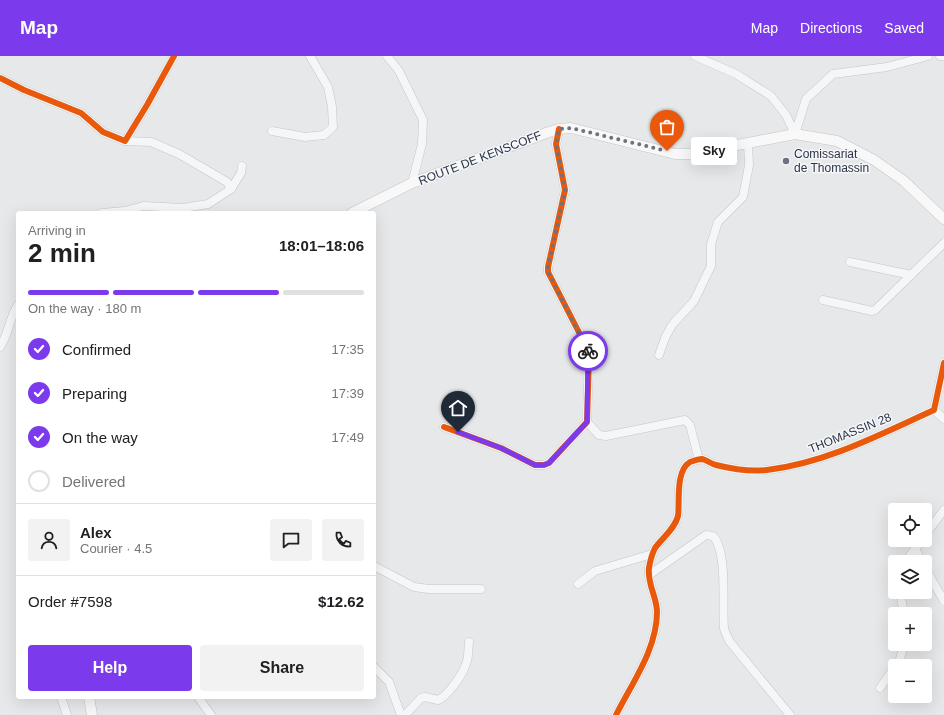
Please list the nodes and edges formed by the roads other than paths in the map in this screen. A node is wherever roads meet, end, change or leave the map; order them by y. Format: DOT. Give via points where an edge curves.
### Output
graph roads {
  1 [pos="174,56"];
  2 [pos="310,56"];
  3 [pos="387,56"];
  4 [pos="696,56"];
  5 [pos="928,56"];
  6 [pos="940,56"];
  7 [pos="944,56"];
  8 [pos="0,78"];
  9 [pos="559,129"];
  10 [pos="272,131"];
  11 [pos="796,134"];
  12 [pos="125,141"];
  13 [pos="748,144"];
  14 [pos="242,166"];
  15 [pos="412,183"];
  16 [pos="231,189"];
  17 [pos="125,211"];
  18 [pos="356,211"];
  19 [pos="944,219"];
  20 [pos="944,243"];
  21 [pos="850,262"];
  22 [pos="911,275"];
  23 [pos="823,300"];
  24 [pos="16,308"];
  25 [pos="0,347"];
  26 [pos="659,354"];
  27 [pos="944,363"];
  28 [pos="934,410"];
  29 [pos="944,419"];
  30 [pos="587,422"];
  31 [pos="444,426"];
  32 [pos="699,460"];
  33 [pos="944,510"];
  34 [pos="932,526"];
  35 [pos="915,549"];
  36 [pos="652,554"];
  37 [pos="910,555"];
  38 [pos="918,555"];
  39 [pos="376,567"];
  40 [pos="649,575"];
  41 [pos="932,580"];
  42 [pos="578,584"];
  43 [pos="481,589"];
  44 [pos="944,601"];
  45 [pos="469,642"];
  46 [pos="376,669"];
  47 [pos="888,677"];
  48 [pos="880,688"];
  49 [pos="62,699"];
  50 [pos="89,699"];
  51 [pos="199,699"];
  52 [pos="68,715"];
  53 [pos="92,715"];
  54 [pos="211,715"];
  55 [pos="401,715"];
  56 [pos="405,715"];
  57 [pos="616,715"];
  58 [pos="790,715"];
  1 -- 12 [label="street"];
  2 -- 10 [label="street" via="328,87 332,127 324,135 305,137"];
  3 -- 15 [label="street" via="399,71 424,120 422,144"];
  4 -- 11 [label="street" via="736,74 771,96 786,115"];
  5 -- 11 [label="street" via="887,67 833,74 806,99"];
  6 -- 7 [label="street"];
  8 -- 12 [label="street" via="81,113 103,132"];
  9 -- 13 [label="main road, ROUTE DE KENSCOFF" via="571,128 675,154 690,154"];
  9 -- 15 [label="main road, ROUTE DE KENSCOFF"];
  9 -- 30 [label="street" via="556,144 565,190 548,272 588,350"];
  11 -- 13 [label="main road, ROUTE DE KENSCOFF"];
  11 -- 19 [label="main road, ROUTE DE KENSCOFF" via="837,141 874,160 904,181"];
  12 -- 16 [label="street" via="151,142 179,154 227,182"];
  13 -- 26 [label="street" via="749,165 743,197 718,222 712,244 711,266 694,301 672,326"];
  14 -- 16 [label="street"];
  15 -- 18 [label="main road, ROUTE DE KENSCOFF"];
  16 -- 17 [label="street" via="208,204 183,208 143,206"];
  20 -- 22 [label="street"];
  21 -- 22 [label="street"];
  22 -- 23 [label="street" via="875,310"];
  24 -- 25 [label="street"];
  27 -- 28 [label="street"];
  28 -- 29 [label="street"];
  28 -- 32 [label="street, THOMASSIN 28" via="817,460 766,470 747,470"];
  30 -- 31 [label="street" via="549,463 544,465 535,465 501,448"];
  30 -- 32 [label="street" via="602,436 685,420 690,425"];
  32 -- 36 [label="street" via="689,462 684,468 678,518"];
  33 -- 34 [label="street"];
  35 -- 37 [label="street"];
  35 -- 38 [label="street"];
  36 -- 40 [label="street"];
  36 -- 42 [label="street" via="595,572"];
  39 -- 43 [label="street" via="414,587"];
  40 -- 57 [label="street" via="649,584 657,608 656,632 653,644"];
  40 -- 58 [label="street" via="706,536 713,536 717,540 720,552 724,585 724,630 730,642"];
  41 -- 44 [label="street"];
  45 -- 56 [label="street" via="463,672 445,696 438,700 421,698"];
  46 -- 55 [label="street" via="389,682"];
  47 -- 48 [label="street"];
  49 -- 52 [label="street"];
  50 -- 53 [label="main road"];
  51 -- 54 [label="street"];
}
